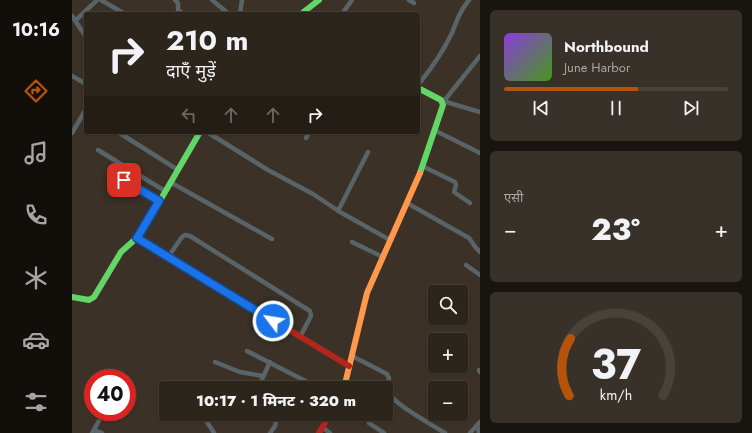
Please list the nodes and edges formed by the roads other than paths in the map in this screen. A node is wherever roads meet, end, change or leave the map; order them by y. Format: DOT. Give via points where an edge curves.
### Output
graph roads {
  1 [pos="97,0"];
  2 [pos="101,0"];
  3 [pos="175,0"];
  4 [pos="212,0"];
  5 [pos="242,0"];
  6 [pos="319,0"];
  7 [pos="352,0"];
  8 [pos="409,0"];
  9 [pos="469,0"];
  10 [pos="414,3"];
  11 [pos="84,12"];
  12 [pos="84,12"];
  13 [pos="122,12"];
  14 [pos="181,12"];
  15 [pos="227,12"];
  16 [pos="240,12"];
  17 [pos="307,12"];
  18 [pos="343,12"];
  19 [pos="72,16"];
  20 [pos="75,21"];
  21 [pos="84,34"];
  22 [pos="480,56"];
  23 [pos="72,76"];
  24 [pos="84,83"];
  25 [pos="420,83"];
  26 [pos="420,87"];
  27 [pos="443,101"];
  28 [pos="480,112"];
  29 [pos="84,113"];
  30 [pos="434,130"];
  31 [pos="72,133"];
  32 [pos="121,134"];
  33 [pos="199,134"];
  34 [pos="210,134"];
  35 [pos="308,134"];
  36 [pos="306,138"];
  37 [pos="98,150"];
  38 [pos="368,152"];
  39 [pos="480,154"];
  40 [pos="422,166"];
  41 [pos="178,170"];
  42 [pos="124,180"];
  43 [pos="170,182"];
  44 [pos="165,191"];
  45 [pos="159,201"];
  46 [pos="470,202"];
  47 [pos="407,203"];
  48 [pos="338,211"];
  49 [pos="137,238"];
  50 [pos="272,239"];
  51 [pos="390,240"];
  52 [pos="352,242"];
  53 [pos="480,252"];
  54 [pos="168,257"];
  55 [pos="383,257"];
  56 [pos="466,265"];
  57 [pos="480,275"];
  58 [pos="73,297"];
  59 [pos="300,337"];
  60 [pos="247,351"];
  61 [pos="352,356"];
  62 [pos="215,362"];
  63 [pos="270,362"];
  64 [pos="349,366"];
  65 [pos="263,376"];
  66 [pos="261,381"];
  67 [pos="306,381"];
  68 [pos="346,381"];
  69 [pos="99,421"];
  70 [pos="206,421"];
  71 [pos="276,421"];
  72 [pos="326,421"];
  73 [pos="369,423"];
  74 [pos="478,423"];
  75 [pos="322,427"];
  76 [pos="93,431"];
  77 [pos="102,433"];
  78 [pos="214,433"];
  79 [pos="270,433"];
  80 [pos="319,433"];
  81 [pos="330,433"];
  82 [pos="383,433"];
  83 [pos="445,433"];
  84 [pos="470,433"];
  85 [pos="479,433"];
  1 -- 11 [label="street"];
  2 -- 13 [label="street"];
  3 -- 14 [label="street"];
  4 -- 15 [label="street"];
  5 -- 16 [label="street"];
  6 -- 17 [label="street"];
  7 -- 18 [label="street"];
  8 -- 10 [label="street"];
  9 -- 25 [label="street" via="460,11 433,67"];
  12 -- 20 [label="street"];
  19 -- 20 [label="street"];
  20 -- 21 [label="street"];
  22 -- 27 [label="street"];
  23 -- 24 [label="street"];
  26 -- 27 [label="street"];
  27 -- 28 [label="street"];
  27 -- 30 [label="street"];
  29 -- 31 [label="street"];
  30 -- 39 [label="street"];
  30 -- 40 [label="street"];
  32 -- 41 [label="street"];
  33 -- 41 [label="street"];
  34 -- 48 [label="street"];
  35 -- 36 [label="street"];
  37 -- 44 [label="street"];
  38 -- 48 [label="street"];
  40 -- 46 [label="street" via="455,182 454,192"];
  40 -- 47 [label="street"];
  41 -- 43 [label="street"];
  42 -- 45 [label="street"];
  43 -- 44 [label="street"];
  43 -- 50 [label="street"];
  44 -- 45 [label="street"];
  45 -- 49 [label="street"];
  47 -- 51 [label="street"];
  47 -- 53 [label="street" via="469,238"];
  48 -- 51 [label="street"];
  49 -- 54 [label="street"];
  49 -- 58 [label="street" via="121,252 92,299"];
  51 -- 55 [label="street"];
  52 -- 55 [label="street"];
  54 -- 59 [label="street"];
  54 -- 59 [label="street" via="182,236 190,236 310,312 311,316"];
  55 -- 61 [label="street" via="367,293"];
  56 -- 57 [label="street"];
  59 -- 64 [label="street"];
  60 -- 63 [label="street"];
  61 -- 64 [label="street"];
  61 -- 83 [label="street" via="387,374 389,378 386,389 389,394 408,410"];
  62 -- 65 [label="street" via="240,372"];
  63 -- 65 [label="street"];
  63 -- 67 [label="street"];
  64 -- 68 [label="street"];
  65 -- 66 [label="street"];
  69 -- 76 [label="street"];
  70 -- 78 [label="street"];
  71 -- 79 [label="street"];
  72 -- 75 [label="street"];
  73 -- 82 [label="street"];
  74 -- 84 [label="street"];
  74 -- 85 [label="street"];
  75 -- 80 [label="street"];
  75 -- 81 [label="street"];
  76 -- 77 [label="street"];
}
